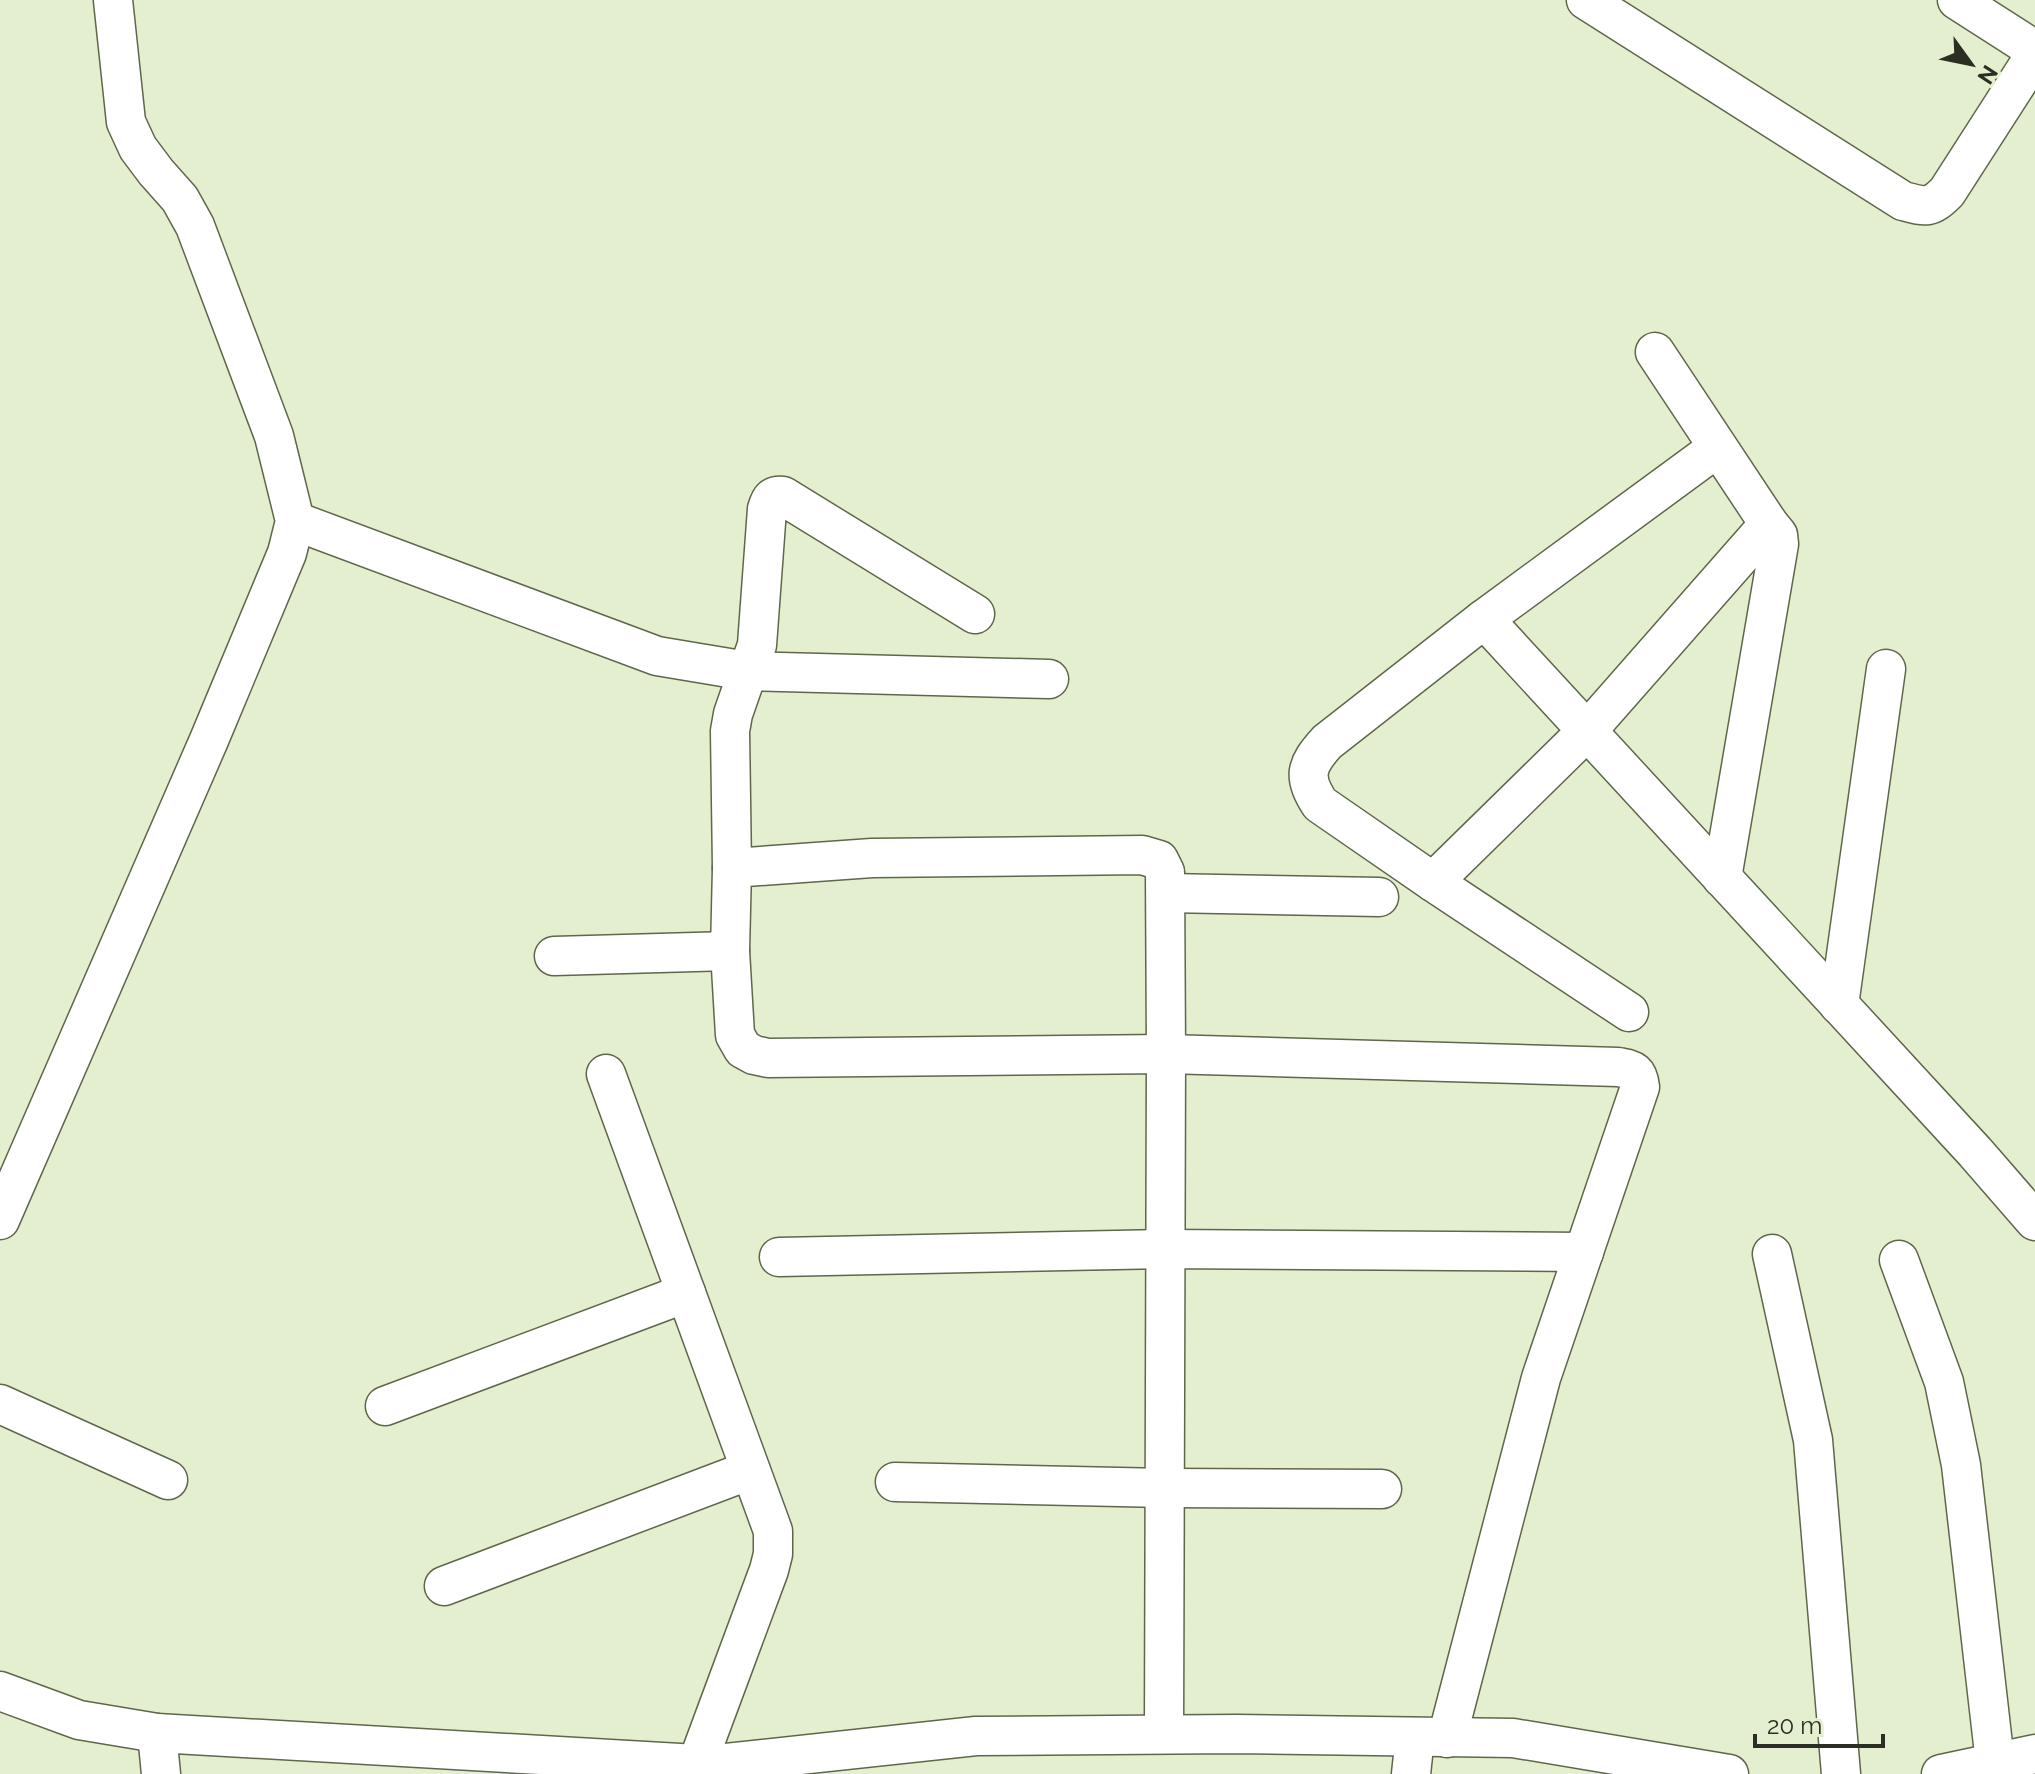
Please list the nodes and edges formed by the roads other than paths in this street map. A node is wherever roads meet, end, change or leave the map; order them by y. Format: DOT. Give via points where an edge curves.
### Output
graph roads {
  1 [pos="113,0"];
  2 [pos="1586,0"];
  3 [pos="1957,0"];
  4 [pos="2035,52"];
  5 [pos="1655,352"];
  6 [pos="1717,448"];
  7 [pos="295,521"];
  8 [pos="1769,524"];
  9 [pos="975,614"];
  10 [pos="1484,619"];
  11 [pos="1886,669"];
  12 [pos="747,671"];
  13 [pos="1049,679"];
  14 [pos="1587,731"];
  15 [pos="732,868"];
  16 [pos="1722,878"];
  17 [pos="1433,882"];
  18 [pos="1166,893"];
  19 [pos="1379,897"];
  20 [pos="730,951"];
  21 [pos="554,956"];
  22 [pos="1839,1005"];
  23 [pos="1629,1012"];
  24 [pos="1166,1054"];
  25 [pos="606,1074"];
  26 [pos="3,1207"];
  27 [pos="2035,1221"];
  28 [pos="1165,1249"];
  29 [pos="1584,1252"];
  30 [pos="1772,1254"];
  31 [pos="779,1257"];
  32 [pos="1899,1260"];
  33 [pos="686,1293"];
  34 [pos="0,1404"];
  35 [pos="385,1406"];
  36 [pos="750,1470"];
  37 [pos="168,1480"];
  38 [pos="895,1482"];
  39 [pos="1165,1488"];
  40 [pos="1382,1489"];
  41 [pos="444,1586"];
  42 [pos="0,1691"];
  43 [pos="157,1733"];
  44 [pos="1164,1734"];
  45 [pos="1431,1738"];
  46 [pos="2035,1754"];
  47 [pos="1995,1762"];
  48 [pos="697,1764"];
  49 [pos="161,1774"];
  50 [pos="1411,1774"];
  51 [pos="1729,1774"];
  52 [pos="1841,1774"];
  53 [pos="1941,1774"];
  1 -- 7 [label="street" via="126,122 195,226 274,436"];
  2 -- 4 [label="street" via="1903,201 1924,207 1947,192"];
  3 -- 4 [label="street"];
  5 -- 6 [label="street"];
  6 -- 8 [label="street"];
  6 -- 10 [label="street"];
  7 -- 12 [label="street" via="657,656"];
  7 -- 26 [label="street" via="287,553 209,740"];
  8 -- 14 [label="street"];
  8 -- 16 [label="street" via="1779,544"];
  9 -- 12 [label="street" via="775,495 767,509 757,645"];
  10 -- 14 [label="street"];
  10 -- 17 [label="street" via="1327,742 1308,769 1310,789 1320,804"];
  11 -- 22 [label="street"];
  12 -- 13 [label="street"];
  12 -- 15 [label="street" via="730,731"];
  14 -- 16 [label="street"];
  14 -- 17 [label="street"];
  15 -- 18 [label="street" via="872,858 1142,855 1159,860"];
  15 -- 20 [label="street"];
  16 -- 22 [label="street"];
  17 -- 23 [label="street"];
  18 -- 19 [label="street"];
  18 -- 24 [label="street"];
  20 -- 21 [label="street"];
  20 -- 24 [label="street" via="735,1035 754,1055"];
  22 -- 27 [label="street"];
  24 -- 28 [label="street"];
  24 -- 29 [label="street" via="1634,1071 1640,1087"];
  25 -- 33 [label="street"];
  28 -- 29 [label="street"];
  28 -- 31 [label="street"];
  28 -- 39 [label="street"];
  29 -- 45 [label="street"];
  30 -- 52 [label="street" via="1813,1440"];
  32 -- 47 [label="street" via="1944,1382 1961,1465"];
  33 -- 35 [label="street"];
  33 -- 36 [label="street"];
  34 -- 37 [label="street"];
  36 -- 41 [label="street"];
  36 -- 48 [label="street" via="773,1531 773,1554"];
  38 -- 39 [label="street"];
  39 -- 40 [label="street"];
  39 -- 44 [label="street"];
  42 -- 43 [label="street" via="79,1720"];
  43 -- 48 [label="street"];
  43 -- 49 [label="street"];
  44 -- 45 [label="street"];
  44 -- 48 [label="street" via="976,1736"];
  45 -- 50 [label="street"];
  45 -- 51 [label="street" via="1513,1738"];
  46 -- 47 [label="street"];
  47 -- 53 [label="street"];
}
